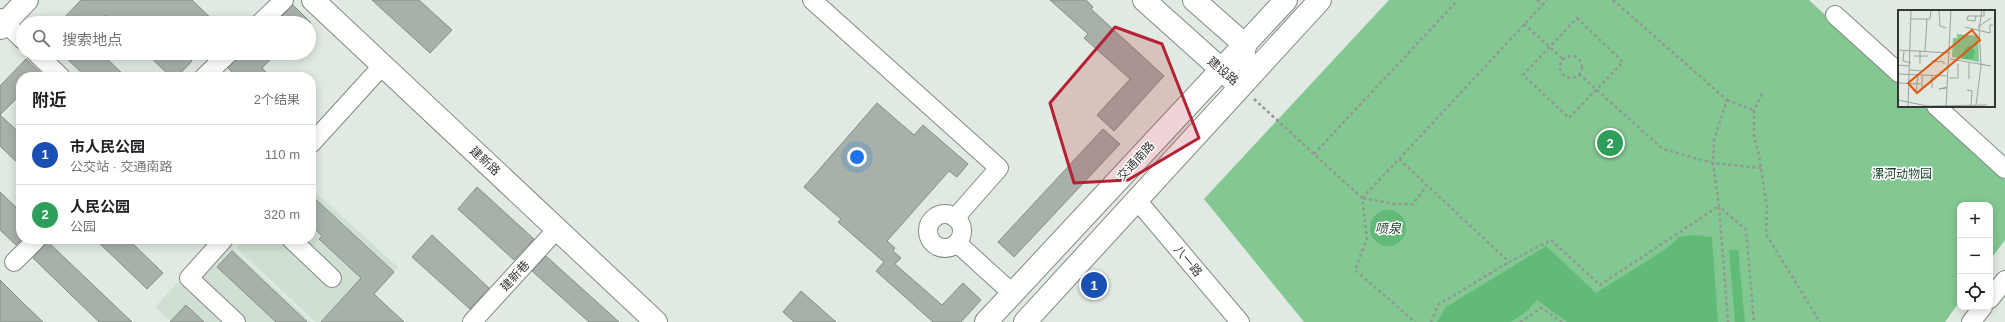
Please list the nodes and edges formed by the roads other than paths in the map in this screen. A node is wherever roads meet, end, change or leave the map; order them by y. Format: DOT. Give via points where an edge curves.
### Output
graph roads {
  1 [pos="27,0"];
  2 [pos="284,0"];
  3 [pos="313,0"];
  4 [pos="812,0"];
  5 [pos="1144,0"];
  6 [pos="1194,0"];
  7 [pos="1286,0"];
  8 [pos="1320,0"];
  9 [pos="1835,15"];
  10 [pos="267,16"];
  11 [pos="2,23"];
  12 [pos="16,34"];
  13 [pos="1245,45"];
  14 [pos="43,60"];
  15 [pos="222,60"];
  16 [pos="383,65"];
  17 [pos="1222,70"];
  18 [pos="56,72"];
  19 [pos="209,72"];
  20 [pos="1898,72"];
  21 [pos="1240,87"];
  22 [pos="1937,107"];
  23 [pos="316,139"];
  24 [pos="2005,169"];
  25 [pos="1136,199"];
  26 [pos="955,218"];
  27 [pos="557,229"];
  28 [pos="957,243"];
  29 [pos="32,244"];
  30 [pos="220,244"];
  31 [pos="296,244"];
  32 [pos="14,262"];
  33 [pos="332,278"];
  34 [pos="2005,280"];
  35 [pos="1012,293"];
  36 [pos="1993,295"];
  37 [pos="1981,310"];
  38 [pos="1029,317"];
  39 [pos="236,322"];
  40 [pos="472,322"];
  41 [pos="656,322"];
  42 [pos="986,322"];
  43 [pos="1240,322"];
  44 [pos="1971,322"];
  1 -- 11 [label="main road"];
  2 -- 10 [label="street"];
  3 -- 16 [label="main road, 建新路"];
  4 -- 26 [label="street" via="999,168"];
  5 -- 17 [label="main road, 建设路"];
  6 -- 13 [label="main road"];
  7 -- 13 [label="main road, 交通南路"];
  8 -- 21 [label="main road"];
  9 -- 20 [label="street"];
  11 -- 12 [label="street"];
  13 -- 17 [label="main road, 交通南路"];
  13 -- 21 [label="main road, 建设路"];
  14 -- 18 [label="street"];
  15 -- 19 [label="street"];
  16 -- 23 [label="street"];
  16 -- 27 [label="main road, 建新路"];
  17 -- 21 [label="main road, 建设路"];
  17 -- 35 [label="main road, 交通南路"];
  21 -- 25 [label="main road"];
  22 -- 24 [label="street"];
  25 -- 38 [label="main road"];
  25 -- 43 [label="street, 八一路"];
  26 -- 28 [label="street" via="961,228"];
  26 -- 28 [label="street" via="945,214 939,215 931,222 928,232 932,242 942,248"];
  27 -- 40 [label="street, 建新巷"];
  27 -- 41 [label="main road, 建新路"];
  28 -- 35 [label="street"];
  29 -- 32 [label="street"];
  30 -- 39 [label="street" via="189,278"];
  31 -- 33 [label="street"];
  34 -- 36 [label="street"];
  35 -- 38 [label="main road"];
  35 -- 42 [label="main road, 交通南路"];
  37 -- 44 [label="street"];
}
